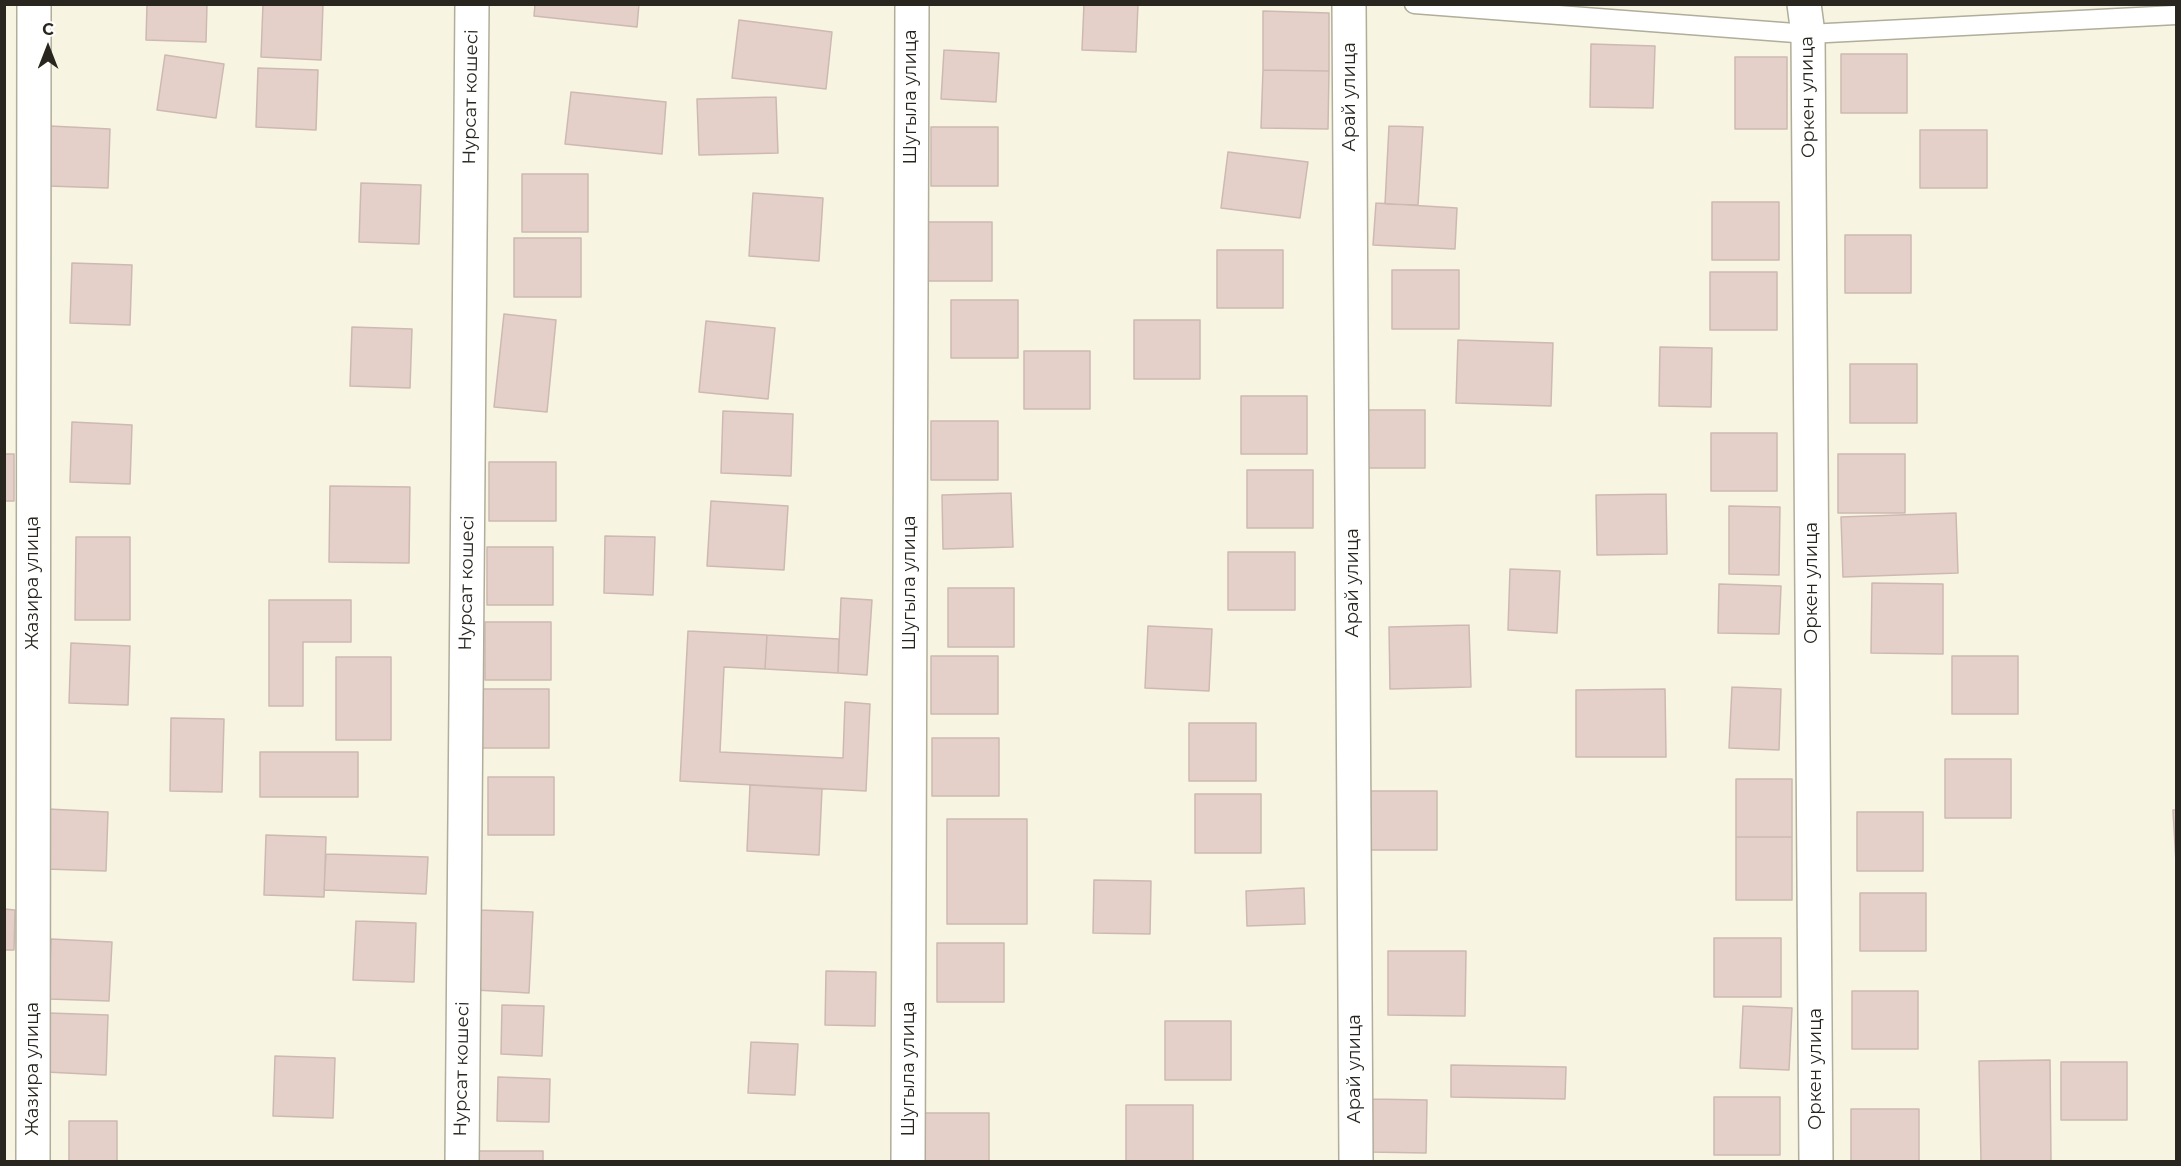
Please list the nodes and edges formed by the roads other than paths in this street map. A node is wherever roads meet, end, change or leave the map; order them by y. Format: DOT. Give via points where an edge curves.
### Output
graph roads {
  1 [pos="34,4"];
  2 [pos="472,4"];
  3 [pos="912,4"];
  4 [pos="1349,4"];
  5 [pos="1414,4"];
  6 [pos="2176,15"];
  7 [pos="1806,19"];
  8 [pos="33,1161"];
  9 [pos="462,1161"];
  10 [pos="908,1161"];
  11 [pos="1356,1161"];
  12 [pos="1816,1161"];
  1 -- 8 [label="street, Жазира улица"];
  2 -- 9 [label="street, Нурсат кошесi"];
  3 -- 10 [label="street, Шугыла улица"];
  4 -- 11 [label="street, Арай улица"];
  5 -- 7 [label="lane"];
  6 -- 7 [label="lane"];
  7 -- 12 [label="street, Оркен улица"];
}
